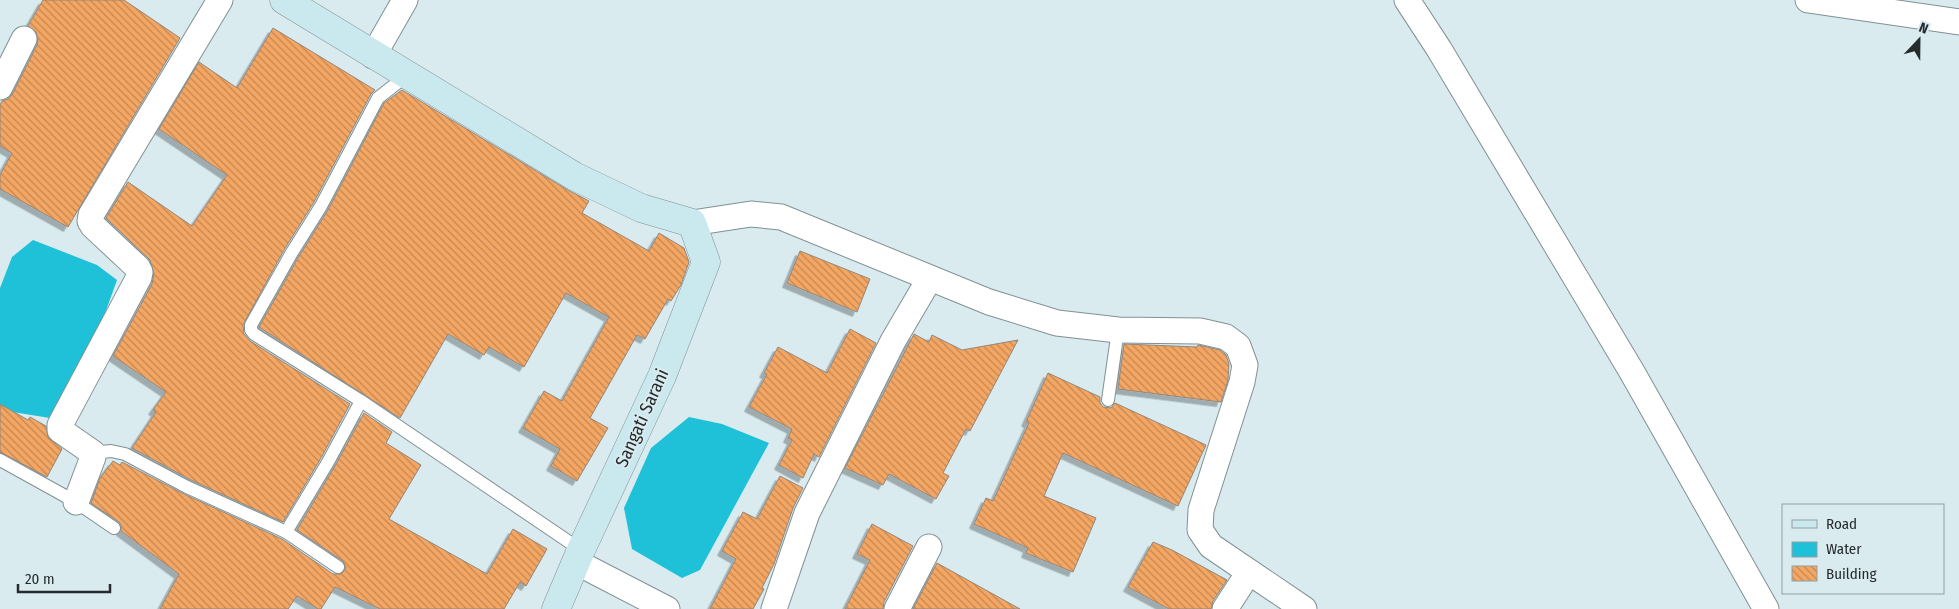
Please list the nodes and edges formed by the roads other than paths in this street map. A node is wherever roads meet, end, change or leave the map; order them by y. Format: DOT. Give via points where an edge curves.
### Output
graph roads {
  1 [pos="220,0"];
  2 [pos="284,0"];
  3 [pos="405,0"];
  4 [pos="1407,0"];
  5 [pos="1808,0"];
  6 [pos="1959,22"];
  7 [pos="24,39"];
  8 [pos="373,56"];
  9 [pos="406,76"];
  10 [pos="0,87"];
  11 [pos="692,223"];
  12 [pos="930,278"];
  13 [pos="1118,330"];
  14 [pos="361,400"];
  15 [pos="1108,400"];
  16 [pos="93,453"];
  17 [pos="0,460"];
  18 [pos="76,502"];
  19 [pos="114,528"];
  20 [pos="286,532"];
  21 [pos="929,547"];
  22 [pos="579,556"];
  23 [pos="338,567"];
  24 [pos="1249,572"];
  25 [pos="556,609"];
  26 [pos="667,609"];
  27 [pos="774,609"];
  28 [pos="897,609"];
  29 [pos="1225,609"];
  30 [pos="1304,609"];
  31 [pos="1766,609"];
  1 -- 16 [label="street" via="91,215 90,221 94,226 140,272 60,425 60,430"];
  2 -- 8 [label="street"];
  3 -- 8 [label="street"];
  4 -- 31 [label="street" via="1632,372"];
  5 -- 6 [label="street"];
  7 -- 10 [label="street"];
  8 -- 9 [label="street"];
  9 -- 11 [label="street" via="574,176 641,208"];
  9 -- 14 [label="lane" via="378,98 321,206 251,325 254,334"];
  11 -- 12 [label="street" via="751,214 781,217"];
  11 -- 22 [label="street, Sangati Sarani" via="706,262 662,376"];
  12 -- 13 [label="street" via="990,302 1057,323"];
  12 -- 27 [label="street" via="888,349 807,513"];
  13 -- 15 [label="lane"];
  13 -- 24 [label="street" via="1200,331 1226,337 1238,346 1245,365 1242,382 1201,510 1200,530 1211,546"];
  14 -- 20 [label="lane"];
  14 -- 22 [label="lane"];
  16 -- 18 [label="street"];
  16 -- 20 [label="lane" via="111,451 125,454 187,487"];
  17 -- 18 [label="lane"];
  18 -- 19 [label="lane"];
  20 -- 23 [label="lane"];
  21 -- 28 [label="street"];
  22 -- 25 [label="street, Sangati Sarani"];
  22 -- 26 [label="street"];
  24 -- 29 [label="street"];
  24 -- 30 [label="street"];
}
